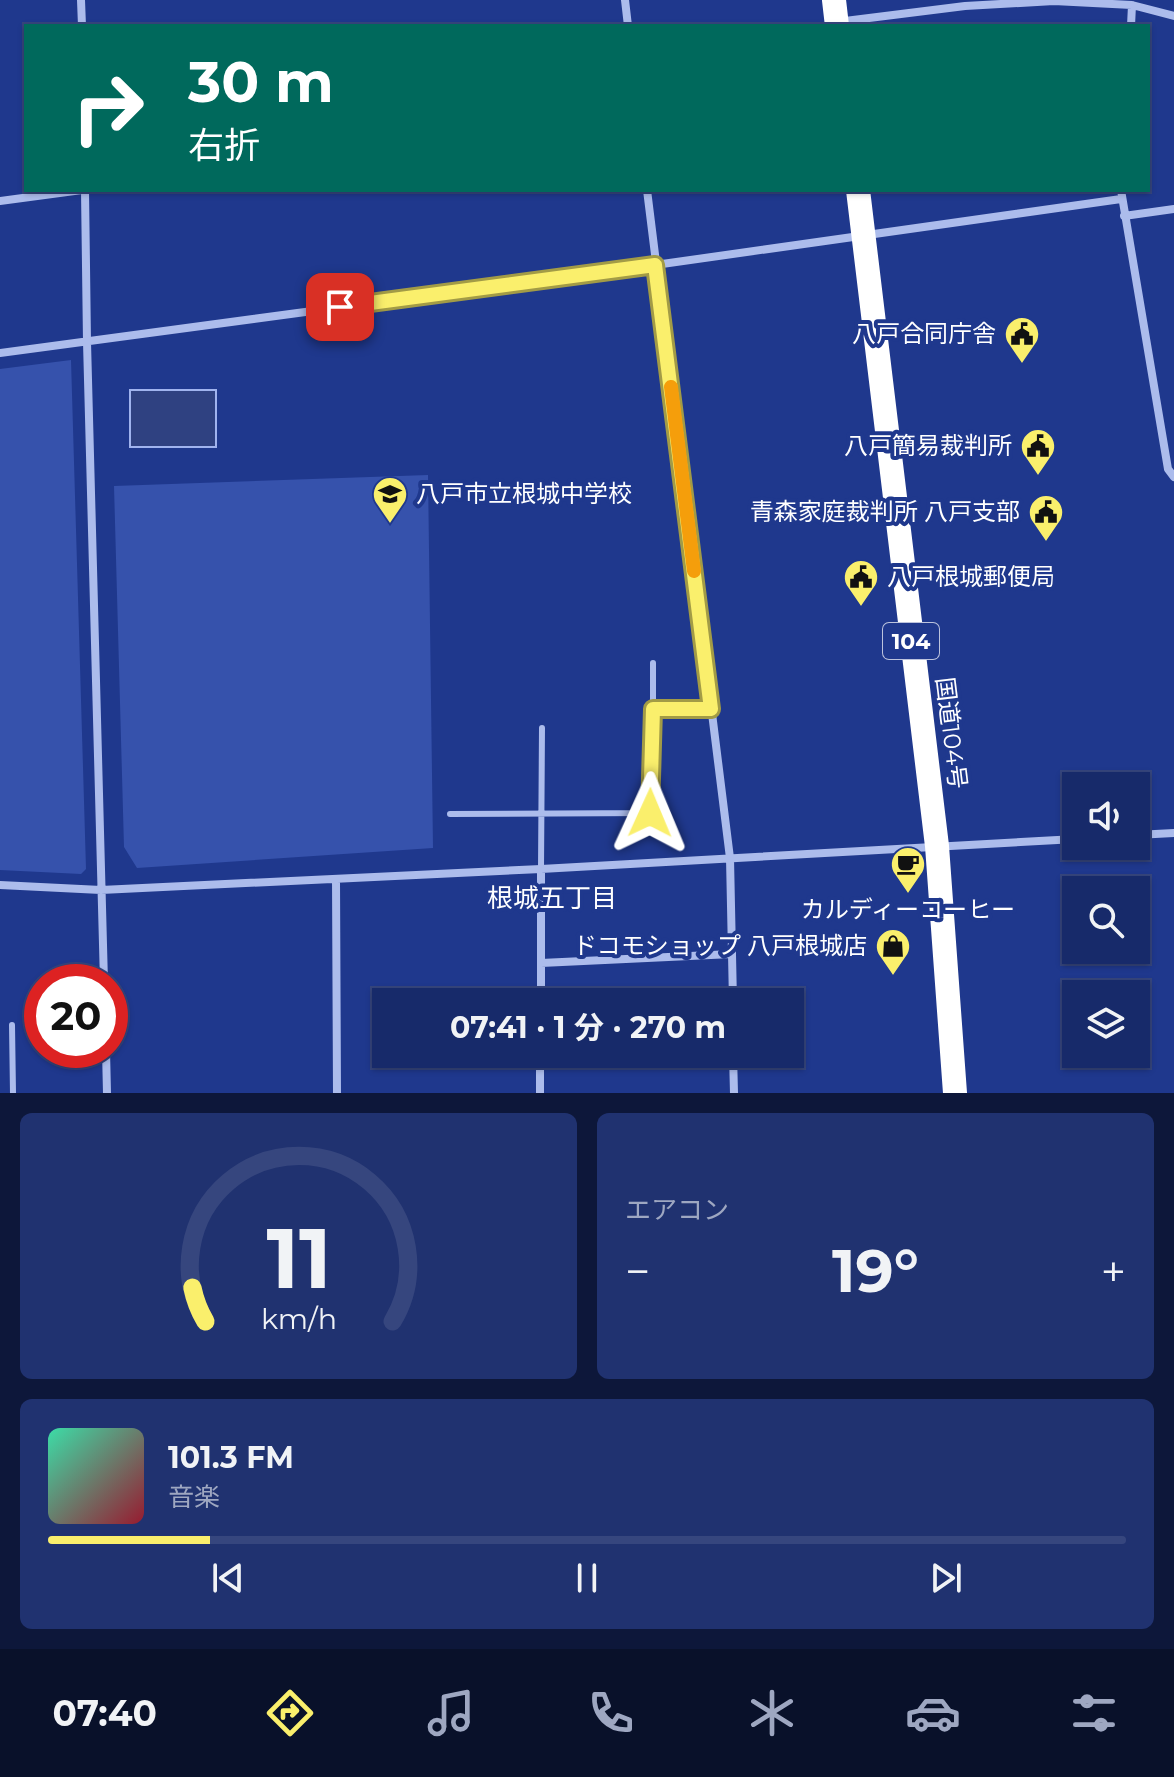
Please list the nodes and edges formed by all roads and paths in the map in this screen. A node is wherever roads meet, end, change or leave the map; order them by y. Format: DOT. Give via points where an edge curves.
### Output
graph roads {
  1 [pos="81,0"];
  2 [pos="625,0"];
  3 [pos="1132,5"];
  4 [pos="836,16"];
  5 [pos="1174,16"];
  6 [pos="82,24"];
  7 [pos="628,24"];
  8 [pos="1131,24"];
  9 [pos="68,192"];
  10 [pos="83,192"];
  11 [pos="647,192"];
  12 [pos="858,192"];
  13 [pos="1121,195"];
  14 [pos="0,201"];
  15 [pos="1174,209"];
  16 [pos="1124,216"];
  17 [pos="863,235"];
  18 [pos="655,265"];
  19 [pos="87,342"];
  20 [pos="0,353"];
  21 [pos="1174,477"];
  22 [pos="653,663"];
  23 [pos="653,709"];
  24 [pos="711,709"];
  25 [pos="542,728"];
  26 [pos="450,814"];
  27 [pos="540,814"];
  28 [pos="1174,833"];
  29 [pos="1150,834"];
  30 [pos="1062,840"];
  31 [pos="937,846"];
  32 [pos="730,858"];
  33 [pos="541,869"];
  34 [pos="336,879"];
  35 [pos="0,885"];
  36 [pos="101,890"];
  37 [pos="732,954"];
  38 [pos="541,963"];
  39 [pos="103,964"];
  40 [pos="541,988"];
  41 [pos="733,988"];
  42 [pos="12,1025"];
  43 [pos="106,1068"];
  44 [pos="540,1068"];
  45 [pos="733,1068"];
  46 [pos="13,1093"];
  47 [pos="107,1093"];
  48 [pos="337,1093"];
  49 [pos="540,1093"];
  50 [pos="734,1093"];
  51 [pos="955,1093"];
  1 -- 6 [label="street"];
  2 -- 7 [label="street"];
  3 -- 4 [label="street" via="1054,1"];
  3 -- 5 [label="street"];
  3 -- 8 [label="street"];
  9 -- 14 [label="street"];
  10 -- 19 [label="street"];
  11 -- 18 [label="street"];
  12 -- 17 [label="highway, 国道104号 / 104"];
  13 -- 16 [label="street"];
  13 -- 17 [label="street"];
  15 -- 16 [label="street"];
  16 -- 21 [label="street" via="1168,469"];
  17 -- 18 [label="street"];
  17 -- 31 [label="highway, 国道104号 / 104"];
  18 -- 19 [label="street"];
  18 -- 24 [label="street"];
  19 -- 20 [label="street"];
  19 -- 36 [label="street"];
  22 -- 23 [label="lane"];
  23 -- 24 [label="lane"];
  23 -- 27 [label="lane" via="650,813"];
  24 -- 32 [label="street"];
  25 -- 27 [label="lane"];
  26 -- 27 [label="lane"];
  27 -- 33 [label="lane"];
  28 -- 29 [label="street"];
  30 -- 31 [label="street"];
  31 -- 32 [label="street"];
  31 -- 51 [label="highway, 国道104号 / 104"];
  32 -- 33 [label="street"];
  32 -- 37 [label="street"];
  33 -- 34 [label="street"];
  33 -- 38 [label="street"];
  34 -- 36 [label="street"];
  34 -- 48 [label="street"];
  35 -- 36 [label="street"];
  36 -- 39 [label="street"];
  37 -- 38 [label="street"];
  37 -- 41 [label="street"];
  38 -- 40 [label="street"];
  42 -- 46 [label="lane"];
  43 -- 47 [label="street"];
  44 -- 49 [label="street"];
  45 -- 50 [label="street"];
}
